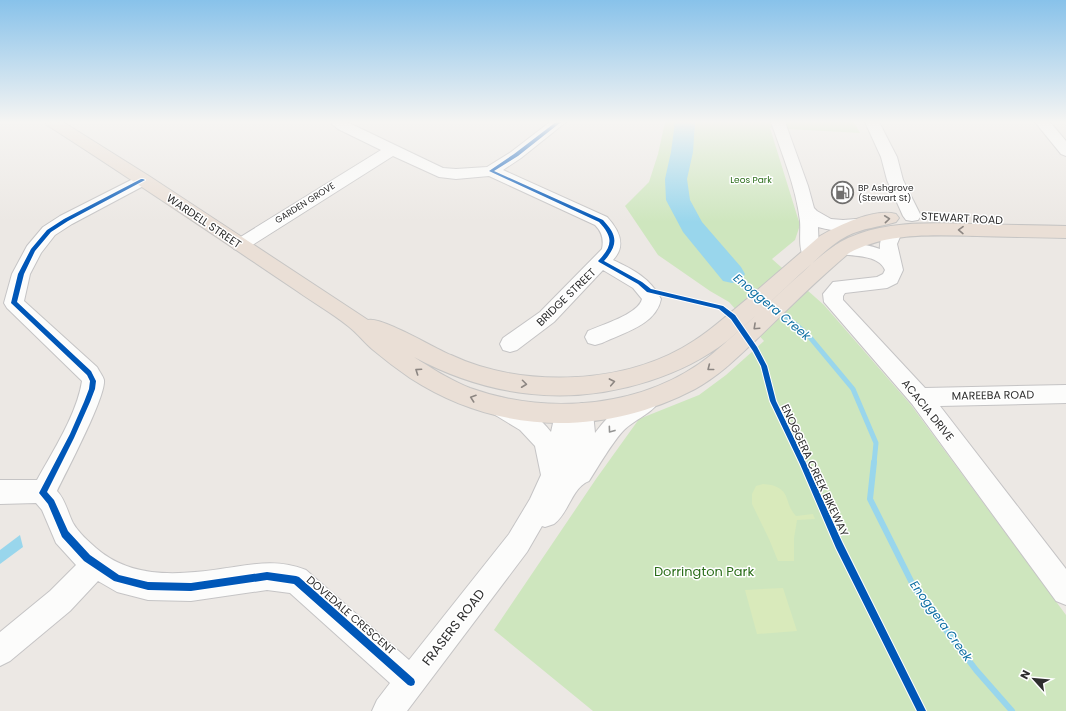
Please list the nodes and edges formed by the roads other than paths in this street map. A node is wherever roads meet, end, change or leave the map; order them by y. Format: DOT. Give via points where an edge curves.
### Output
graph roads {
  1 [pos="104,155"];
  2 [pos="384,155"];
  3 [pos="403,155"];
  4 [pos="516,155"];
  5 [pos="789,155"];
  6 [pos="888,155"];
  7 [pos="492,171"];
  8 [pos="143,180"];
  9 [pos="807,210"];
  10 [pos="922,220"];
  11 [pos="856,225"];
  12 [pos="893,232"];
  13 [pos="240,245"];
  14 [pos="842,249"];
  15 [pos="810,253"];
  16 [pos="602,262"];
  17 [pos="893,265"];
  18 [pos="799,276"];
  19 [pos="356,321"];
  20 [pos="734,335"];
  21 [pos="595,337"];
  22 [pos="510,344"];
  23 [pos="573,386"];
  24 [pos="1066,394"];
  25 [pos="920,397"];
  26 [pos="652,398"];
  27 [pos="500,406"];
  28 [pos="574,413"];
  29 [pos="568,487"];
  30 [pos="0,492"];
  31 [pos="43,493"];
  32 [pos="543,501"];
  33 [pos="518,543"];
  34 [pos="96,564"];
  35 [pos="1066,591"];
  36 [pos="0,651"];
  37 [pos="411,682"];
  38 [pos="388,711"];
  1 -- 8 [label="highway, WARDELL STREET"];
  2 -- 13 [label="street, GARDEN GROVE"];
  3 -- 7 [label="street" via="447,174"];
  4 -- 7 [label="street"];
  5 -- 9 [label="street"];
  6 -- 10 [label="street" via="895,180"];
  7 -- 16 [label="street, BRIDGE STREET" via="601,221 609,229 613,240 611,252"];
  8 -- 13 [label="highway, WARDELL STREET"];
  8 -- 31 [label="street" via="49,231 33,250 21,274 14,303 89,373 93,381 90,396"];
  9 -- 11 [label="street" via="823,222"];
  9 -- 15 [label="street"];
  10 -- 10 [label="highway, STEWART ROAD, one-way" via="950,215 987,218 1066,232"];
  11 -- 10 [label="highway, STEWART ROAD, one-way" via="874,220"];
  10 -- 12 [label="highway, STEWART ROAD"];
  11 -- 15 [label="highway, STEWART ROAD" via="834,235"];
  12 -- 14 [label="highway, STEWART ROAD" via="869,237"];
  12 -- 17 [label="street" via="888,244"];
  13 -- 19 [label="highway, WARDELL STREET"];
  14 -- 17 [label="street" via="873,252"];
  14 -- 18 [label="highway, STEWART ROAD"];
  15 -- 18 [label="highway, STEWART ROAD"];
  16 -- 21 [label="street, BRIDGE STREET" via="644,286 650,294 651,304 642,316"];
  16 -- 22 [label="street, BRIDGE STREET" via="547,317"];
  17 -- 25 [label="street, ACACIA DRIVE" via="893,274 888,279 876,283 843,286 834,292 833,300"];
  18 -- 20 [label="highway, STEWART ROAD"];
  19 -- 23 [label="highway, WARDELL STREET, one-way" via="386,332 459,369 484,377 531,385"];
  27 -- 19 [label="highway, WARDELL STREET, one-way" via="464,395 425,376 376,341"];
  23 -- 20 [label="highway, STEWART ROAD, one-way" via="616,382 671,364"];
  20 -- 26 [label="highway, STEWART ROAD, one-way" via="701,375"];
  23 -- 28 [label="highway"];
  24 -- 25 [label="street, MAREEBA ROAD"];
  25 -- 35 [label="street, ACACIA DRIVE"];
  26 -- 28 [label="highway, STEWART ROAD" via="619,408"];
  26 -- 29 [label="street, one-way" via="615,424"];
  27 -- 28 [label="highway, WARDELL STREET" via="531,411"];
  27 -- 32 [label="street, FRASERS ROAD" via="532,426 548,447 551,471"];
  28 -- 29 [label="street, FRASERS ROAD" via="584,428 582,453"];
  28 -- 32 [label="street, FRASERS ROAD"];
  29 -- 33 [label="street, FRASERS ROAD"];
  30 -- 31 [label="street"];
  31 -- 34 [label="street, DOVEDALE CRESCENT" via="51,502 64,534"];
  32 -- 33 [label="street, FRASERS ROAD"];
  33 -- 37 [label="street, FRASERS ROAD"];
  34 -- 36 [label="street" via="60,601"];
  34 -- 37 [label="street, DOVEDALE CRESCENT" via="116,578 148,586 191,587 267,576 296,580"];
  37 -- 38 [label="street, FRASERS ROAD"];
}
